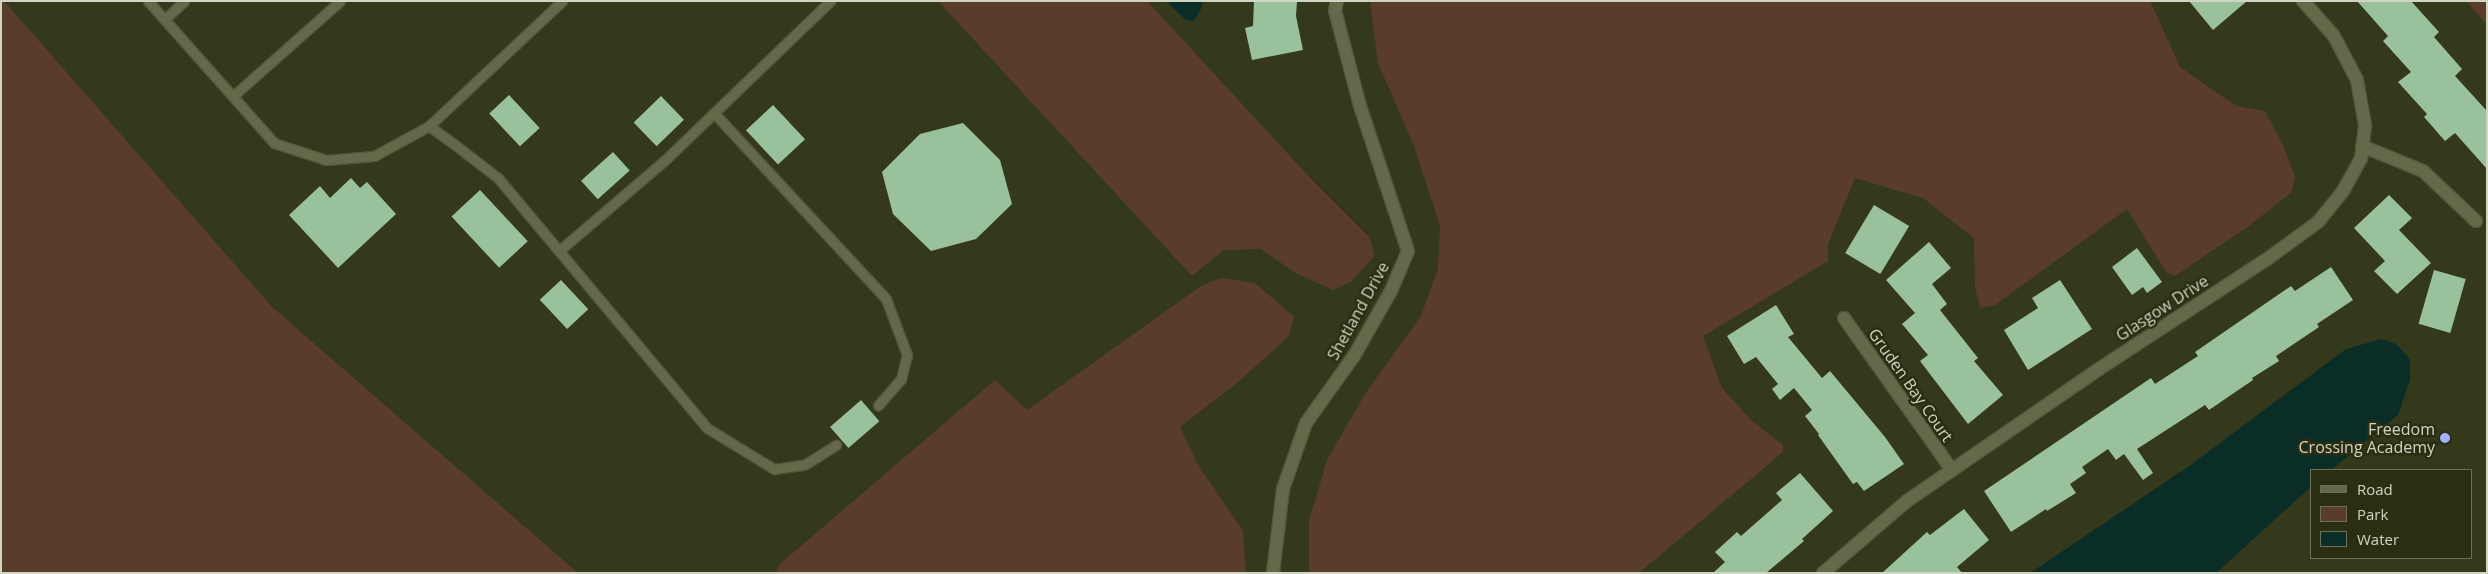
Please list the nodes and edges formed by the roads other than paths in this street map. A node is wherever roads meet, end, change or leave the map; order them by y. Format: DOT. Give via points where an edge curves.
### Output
graph roads {
  1 [pos="148,1"];
  2 [pos="184,1"];
  3 [pos="340,1"];
  4 [pos="562,1"];
  5 [pos="830,1"];
  6 [pos="1337,1"];
  7 [pos="2303,1"];
  8 [pos="165,19"];
  9 [pos="233,96"];
  10 [pos="714,113"];
  11 [pos="429,126"];
  12 [pos="2362,146"];
  13 [pos="2476,221"];
  14 [pos="560,250"];
  15 [pos="1844,318"];
  16 [pos="878,405"];
  17 [pos="836,445"];
  18 [pos="1952,470"];
  19 [pos="1273,573"];
  20 [pos="1823,573"];
  1 -- 8 [label="lane"];
  2 -- 8 [label="lane"];
  3 -- 9 [label="lane"];
  4 -- 11 [label="lane"];
  5 -- 10 [label="lane"];
  6 -- 19 [label="street, Shetland Drive" via="1335,11 1360,106 1408,251 1391,291 1354,356 1306,422 1283,489"];
  7 -- 12 [label="street, Glasgow Drive" via="2334,36 2357,80 2365,125"];
  8 -- 9 [label="lane"];
  9 -- 11 [label="lane" via="274,143 326,160 374,156"];
  10 -- 14 [label="lane"];
  10 -- 16 [label="lane" via="886,299 907,355 901,379"];
  11 -- 14 [label="lane" via="498,178"];
  12 -- 13 [label="street" via="2422,171"];
  12 -- 18 [label="street, Glasgow Drive" via="2360,159 2344,191 2318,222"];
  14 -- 17 [label="lane" via="707,428 774,469 804,465"];
  15 -- 18 [label="street, Gruden Bay Court"];
  18 -- 20 [label="street, Glasgow Drive" via="1908,501"];
}
